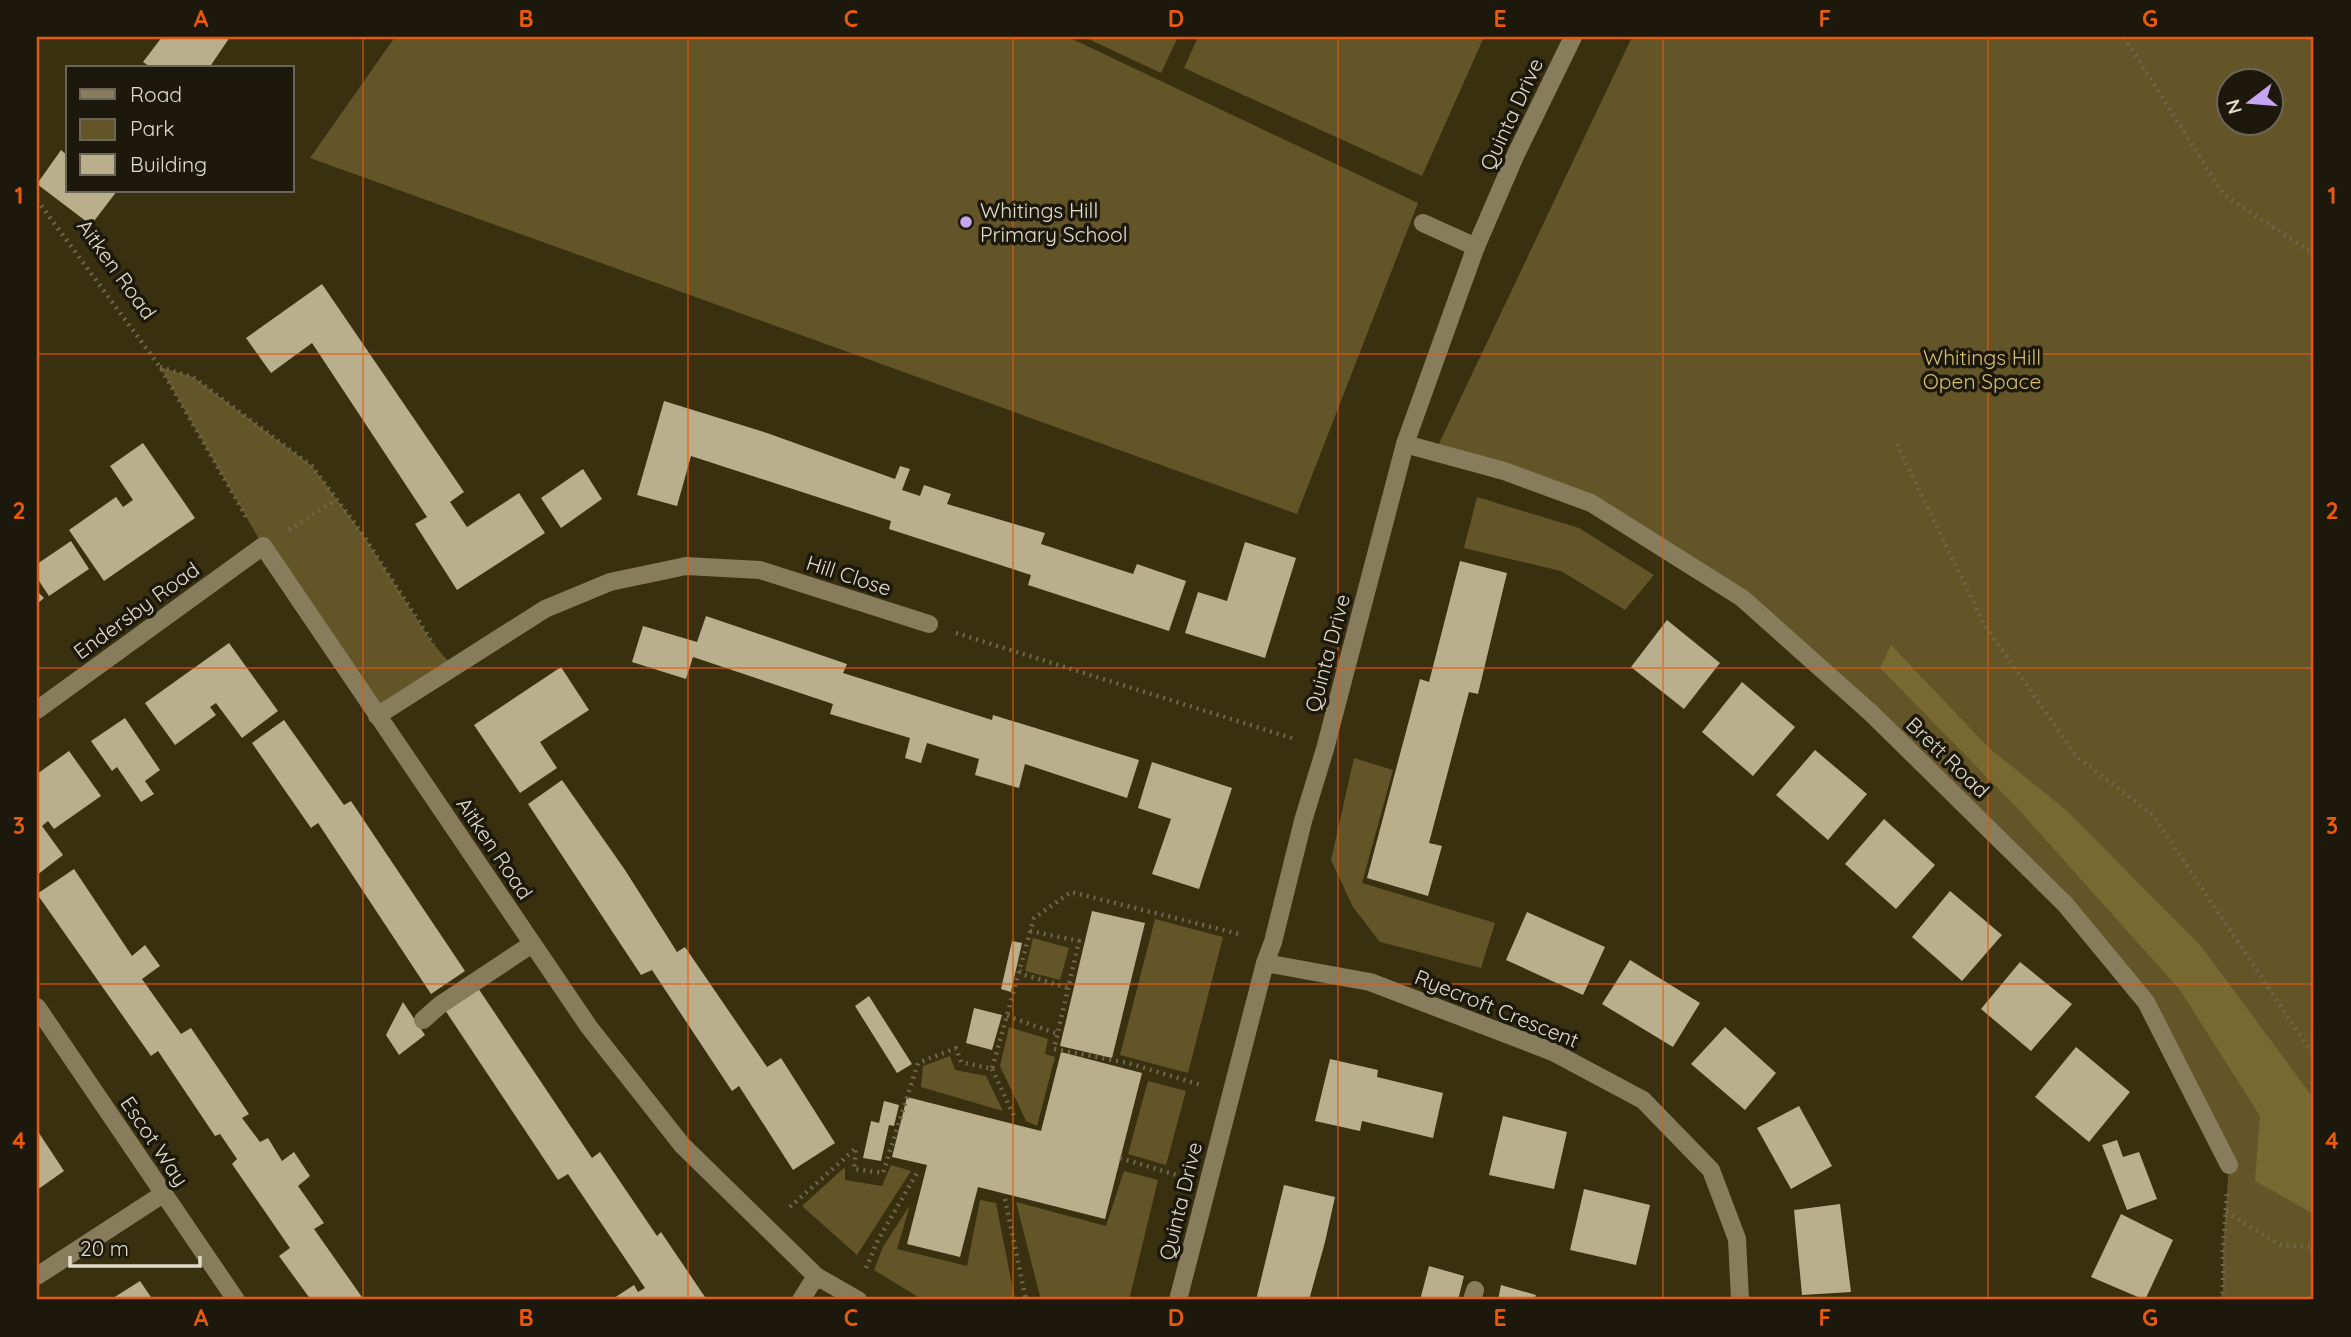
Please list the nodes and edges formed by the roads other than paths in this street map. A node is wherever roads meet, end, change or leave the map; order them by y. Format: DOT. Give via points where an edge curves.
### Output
graph roads {
  1 [pos="1573,37"];
  2 [pos="1423,223"];
  3 [pos="1476,247"];
  4 [pos="1405,444"];
  5 [pos="263,546"];
  6 [pos="929,624"];
  7 [pos="37,710"];
  8 [pos="377,716"];
  9 [pos="533,944"];
  10 [pos="1265,963"];
  11 [pos="37,1007"];
  12 [pos="423,1020"];
  13 [pos="2229,1165"];
  14 [pos="163,1194"];
  15 [pos="37,1276"];
  16 [pos="816,1276"];
  17 [pos="855,1299"];
  18 [pos="236,1300"];
  19 [pos="801,1300"];
  20 [pos="1178,1300"];
  21 [pos="1740,1300"];
  1 -- 3 [label="street, Quinta Drive"];
  2 -- 3 [label="street"];
  3 -- 4 [label="street, Quinta Drive"];
  4 -- 10 [label="street, Quinta Drive"];
  4 -- 13 [label="street, Brett Road" via="1504,471 1591,503 1742,598 1871,713 2065,904 2146,1002"];
  5 -- 7 [label="street, Endersby Road"];
  5 -- 8 [label="street, Aitken Road"];
  6 -- 8 [label="street, Hill Close" via="760,570 686,566 610,582 545,609"];
  8 -- 9 [label="street, Aitken Road"];
  9 -- 12 [label="street"];
  9 -- 16 [label="street, Aitken Road" via="589,1027 681,1145"];
  10 -- 20 [label="street, Quinta Drive"];
  10 -- 21 [label="street, Ryecroft Crescent" via="1370,982 1553,1052 1643,1100 1711,1170 1737,1240"];
  11 -- 14 [label="street, Escot Way"];
  14 -- 15 [label="street"];
  14 -- 18 [label="street, Escot Way"];
  16 -- 17 [label="street, Aitken Road"];
  16 -- 19 [label="street"];
}
